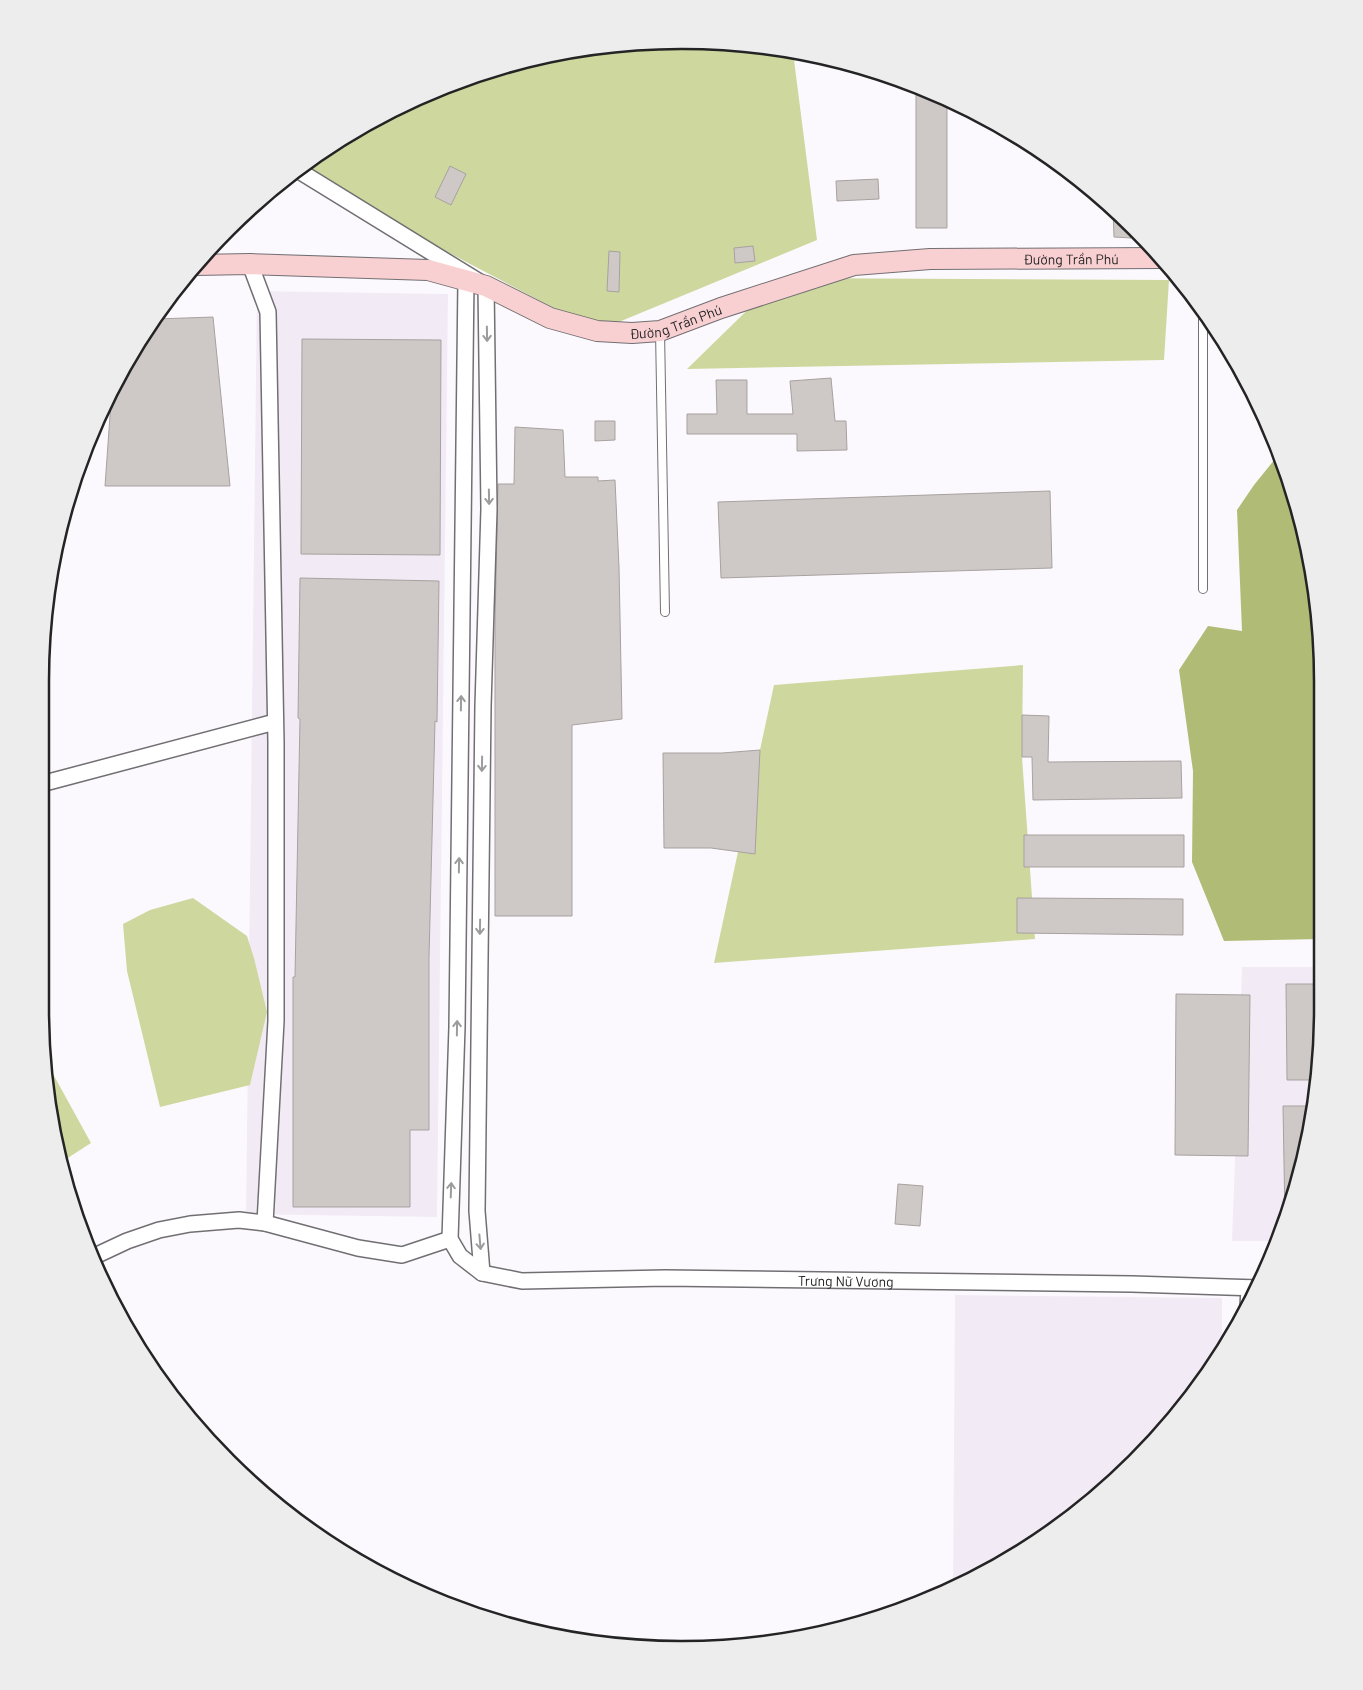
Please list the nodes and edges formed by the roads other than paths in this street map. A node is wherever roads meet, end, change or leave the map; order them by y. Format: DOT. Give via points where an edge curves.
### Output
graph roads {
  1 [pos="304,174"];
  2 [pos="1151,258"];
  3 [pos="206,264"];
  4 [pos="250,264"];
  5 [pos="466,279"];
  6 [pos="486,286"];
  7 [pos="1203,323"];
  8 [pos="660,331"];
  9 [pos="1203,589"];
  10 [pos="665,612"];
  11 [pos="275,722"];
  12 [pos="49,782"];
  13 [pos="265,1223"];
  14 [pos="450,1239"];
  15 [pos="99,1255"];
  16 [pos="482,1273"];
  17 [pos="1249,1288"];
  1 -- 6 [label="street"];
  2 -- 8 [label="main road, Đường Trần Phú" via="930,259 854,265"];
  3 -- 4 [label="main road, Đường Trần Phú"];
  4 -- 5 [label="main road, Đường Trần Phú" via="428,270"];
  4 -- 11 [label="street" via="268,312"];
  5 -- 6 [label="main road, Đường Trần Phú"];
  14 -- 5 [label="street, one-way" via="457,1027"];
  6 -- 8 [label="main road, Đường Trần Phú" via="550,318 597,331"];
  6 -- 16 [label="street, one-way" via="489,509 482,706 477,1211"];
  7 -- 9 [label="lane"];
  8 -- 10 [label="lane"];
  11 -- 12 [label="street"];
  11 -- 13 [label="street" via="276,1021"];
  13 -- 14 [label="street" via="358,1248 402,1255"];
  13 -- 15 [label="street" via="239,1220 190,1224 159,1230"];
  14 -- 16 [label="street, Trưng Nữ Vương" via="460,1256"];
  16 -- 17 [label="street, Trưng Nữ Vương" via="522,1281 665,1278"];
}
